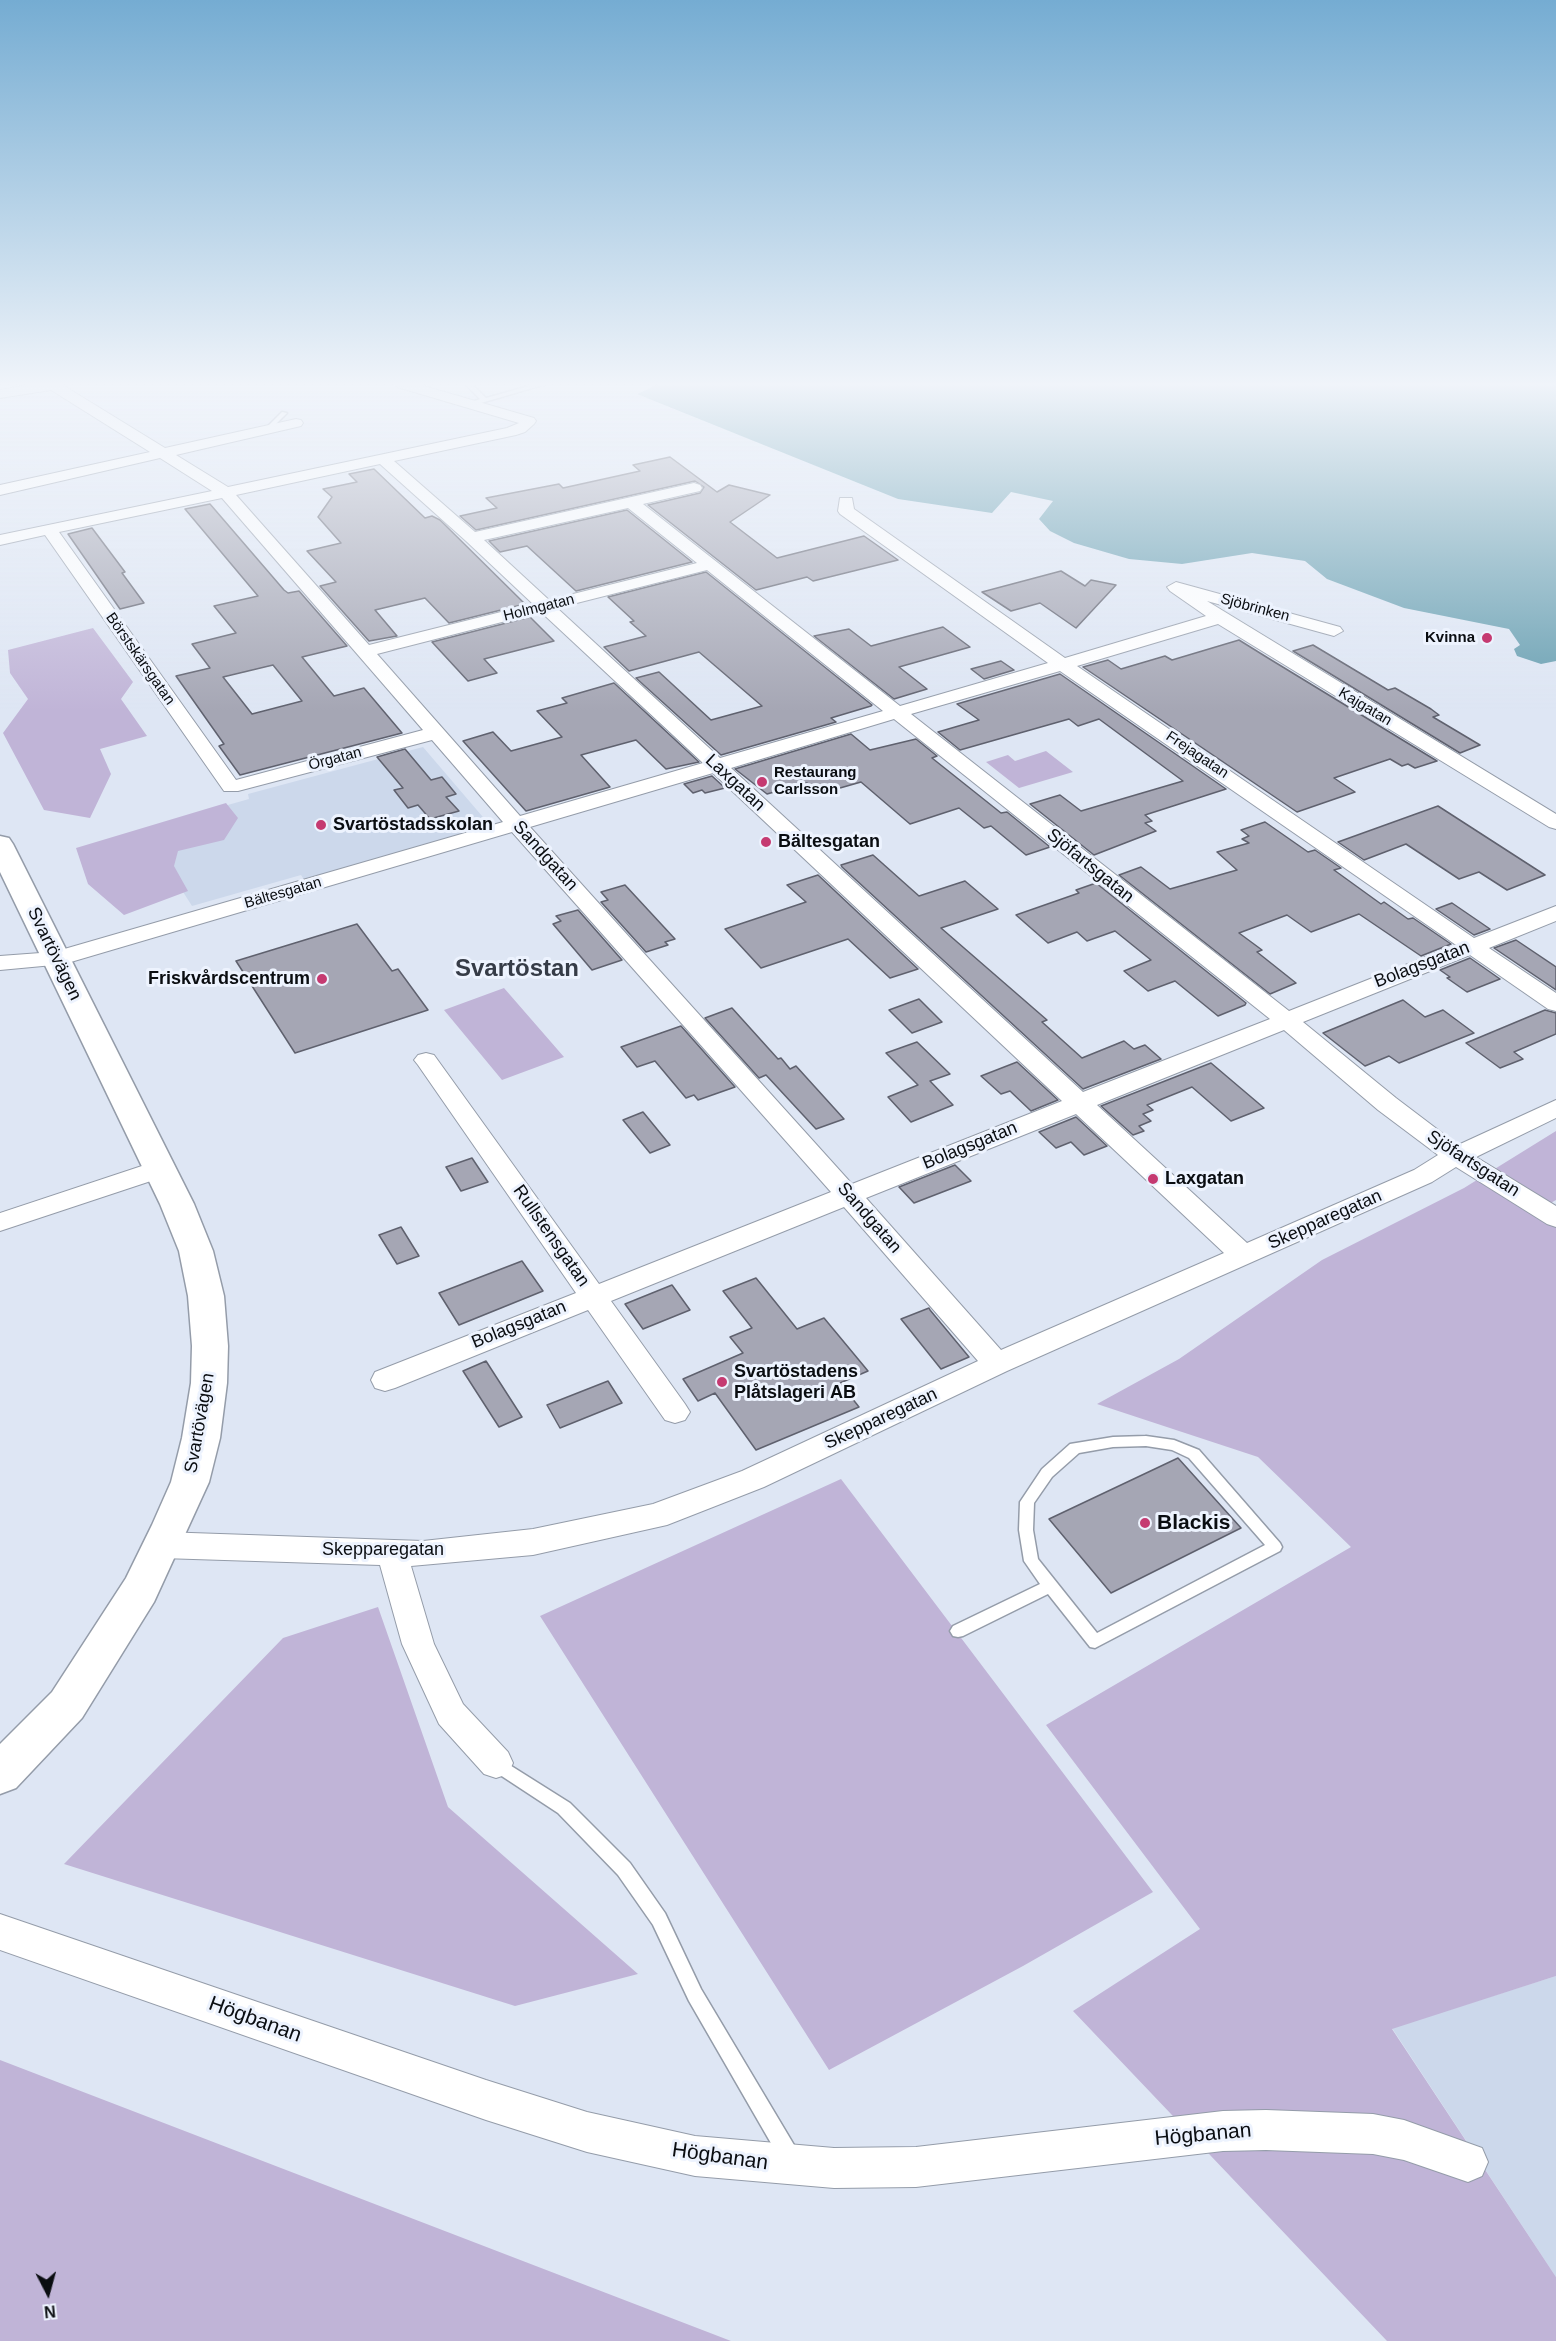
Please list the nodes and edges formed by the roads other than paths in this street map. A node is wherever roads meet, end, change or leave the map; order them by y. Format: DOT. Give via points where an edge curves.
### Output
graph roads {
  1 [pos="219,493"];
  2 [pos="226,493"];
  3 [pos="422,493"];
  4 [pos="672,493"];
  5 [pos="846,501"];
  6 [pos="632,503"];
  7 [pos="49,530"];
  8 [pos="472,538"];
  9 [pos="0,540"];
  10 [pos="711,564"];
  11 [pos="1176,587"];
  12 [pos="545,606"];
  13 [pos="1220,618"];
  14 [pos="1334,631"];
  15 [pos="366,651"];
  16 [pos="1062,664"];
  17 [pos="899,713"];
  18 [pos="438,732"];
  19 [pos="717,766"];
  20 [pos="231,787"];
  21 [pos="1556,823"];
  22 [pos="516,824"];
  23 [pos="0,844"];
  24 [pos="1556,913"];
  25 [pos="1471,946"];
  26 [pos="56,959"];
  27 [pos="0,963"];
  28 [pos="1556,1004"];
  29 [pos="1285,1019"];
  30 [pos="426,1060"];
  31 [pos="1078,1102"];
  32 [pos="1556,1108"];
  33 [pos="1456,1156"];
  34 [pos="160,1169"];
  35 [pos="850,1195"];
  36 [pos="1556,1218"];
  37 [pos="0,1222"];
  38 [pos="1243,1255"];
  39 [pos="593,1295"];
  40 [pos="997,1364"];
  41 [pos="385,1380"];
  42 [pos="675,1412"];
  43 [pos="162,1545"];
  44 [pos="392,1553"];
  45 [pos="1050,1586"];
  46 [pos="958,1632"];
  47 [pos="496,1763"];
  48 [pos="0,1774"];
  49 [pos="0,1932"];
  50 [pos="1468,2162"];
  51 [pos="795,2166"];
  1 -- 7 [label="street"];
  2 -- 15 [label="street, Sandgatan"];
  3 -- 8 [label="street, Laxgatan"];
  4 -- 6 [label="street"];
  5 -- 16 [label="street, Frejagatan" via="846,511"];
  6 -- 8 [label="street"];
  6 -- 10 [label="street, Sjöfartsgatan"];
  7 -- 9 [label="street"];
  7 -- 20 [label="street, Börstskärsgatan"];
  8 -- 12 [label="street, Laxgatan"];
  10 -- 12 [label="street, Holmgatan"];
  10 -- 17 [label="street, Sjöfartsgatan"];
  11 -- 13 [label="street, Kajgatan"];
  11 -- 14 [label="street, Sjöbrinken"];
  12 -- 15 [label="street, Holmgatan"];
  12 -- 19 [label="street, Laxgatan"];
  13 -- 16 [label="street, Bältesgatan"];
  13 -- 21 [label="street, Kajgatan"];
  15 -- 18 [label="street, Sandgatan"];
  16 -- 17 [label="street, Bältesgatan"];
  16 -- 25 [label="street, Frejagatan"];
  17 -- 19 [label="street, Bältesgatan"];
  17 -- 29 [label="street, Sjöfartsgatan"];
  18 -- 20 [label="street, Örgatan"];
  18 -- 22 [label="street, Sandgatan"];
  19 -- 22 [label="street, Bältesgatan"];
  19 -- 31 [label="street, Laxgatan"];
  22 -- 26 [label="street, Bältesgatan"];
  22 -- 35 [label="street, Sandgatan"];
  23 -- 26 [label="main road, Svartövägen"];
  24 -- 25 [label="street, Bolagsgatan"];
  25 -- 28 [label="street, Frejagatan"];
  25 -- 29 [label="street, Bolagsgatan"];
  26 -- 27 [label="street, Bältesgatan"];
  26 -- 34 [label="main road, Svartövägen"];
  29 -- 31 [label="street, Bolagsgatan"];
  29 -- 33 [label="street, Sjöfartsgatan"];
  30 -- 39 [label="street, Rullstensgatan"];
  31 -- 35 [label="street, Bolagsgatan"];
  31 -- 38 [label="street, Laxgatan"];
  32 -- 33 [label="street, Skepparegatan"];
  33 -- 36 [label="street, Sjöfartsgatan"];
  33 -- 38 [label="street, Skepparegatan" via="1433,1172"];
  34 -- 37 [label="street"];
  34 -- 43 [label="main road, Svartövägen" via="196,1251 206,1296 210,1346 201,1438 190,1482"];
  35 -- 39 [label="street, Bolagsgatan"];
  35 -- 40 [label="street, Sandgatan"];
  38 -- 40 [label="street, Skepparegatan"];
  39 -- 41 [label="street, Bolagsgatan"];
  39 -- 42 [label="street, Rullstensgatan"];
  40 -- 44 [label="street, Skepparegatan" via="753,1479 656,1516 533,1542 423,1554"];
  43 -- 44 [label="street, Skepparegatan"];
  43 -- 48 [label="main road, Svartövägen" via="140,1590 67,1705"];
  44 -- 47 [label="street" via="418,1644 451,1714"];
  45 -- 45 [label="lane" via="1095,1642 1275,1546 1194,1454 1174,1445 1146,1441 1075,1448 1047,1473 1027,1502 1031,1562"];
  45 -- 46 [label="lane"];
  47 -- 51 [label="lane" via="564,1808 624,1869 659,1919 695,1995"];
  49 -- 51 [label="street, Högbanan" via="587,2132 695,2156"];
  50 -- 51 [label="street, Högbanan" via="1404,2140 1373,2134 1266,2130 1223,2131 916,2167"];
}
